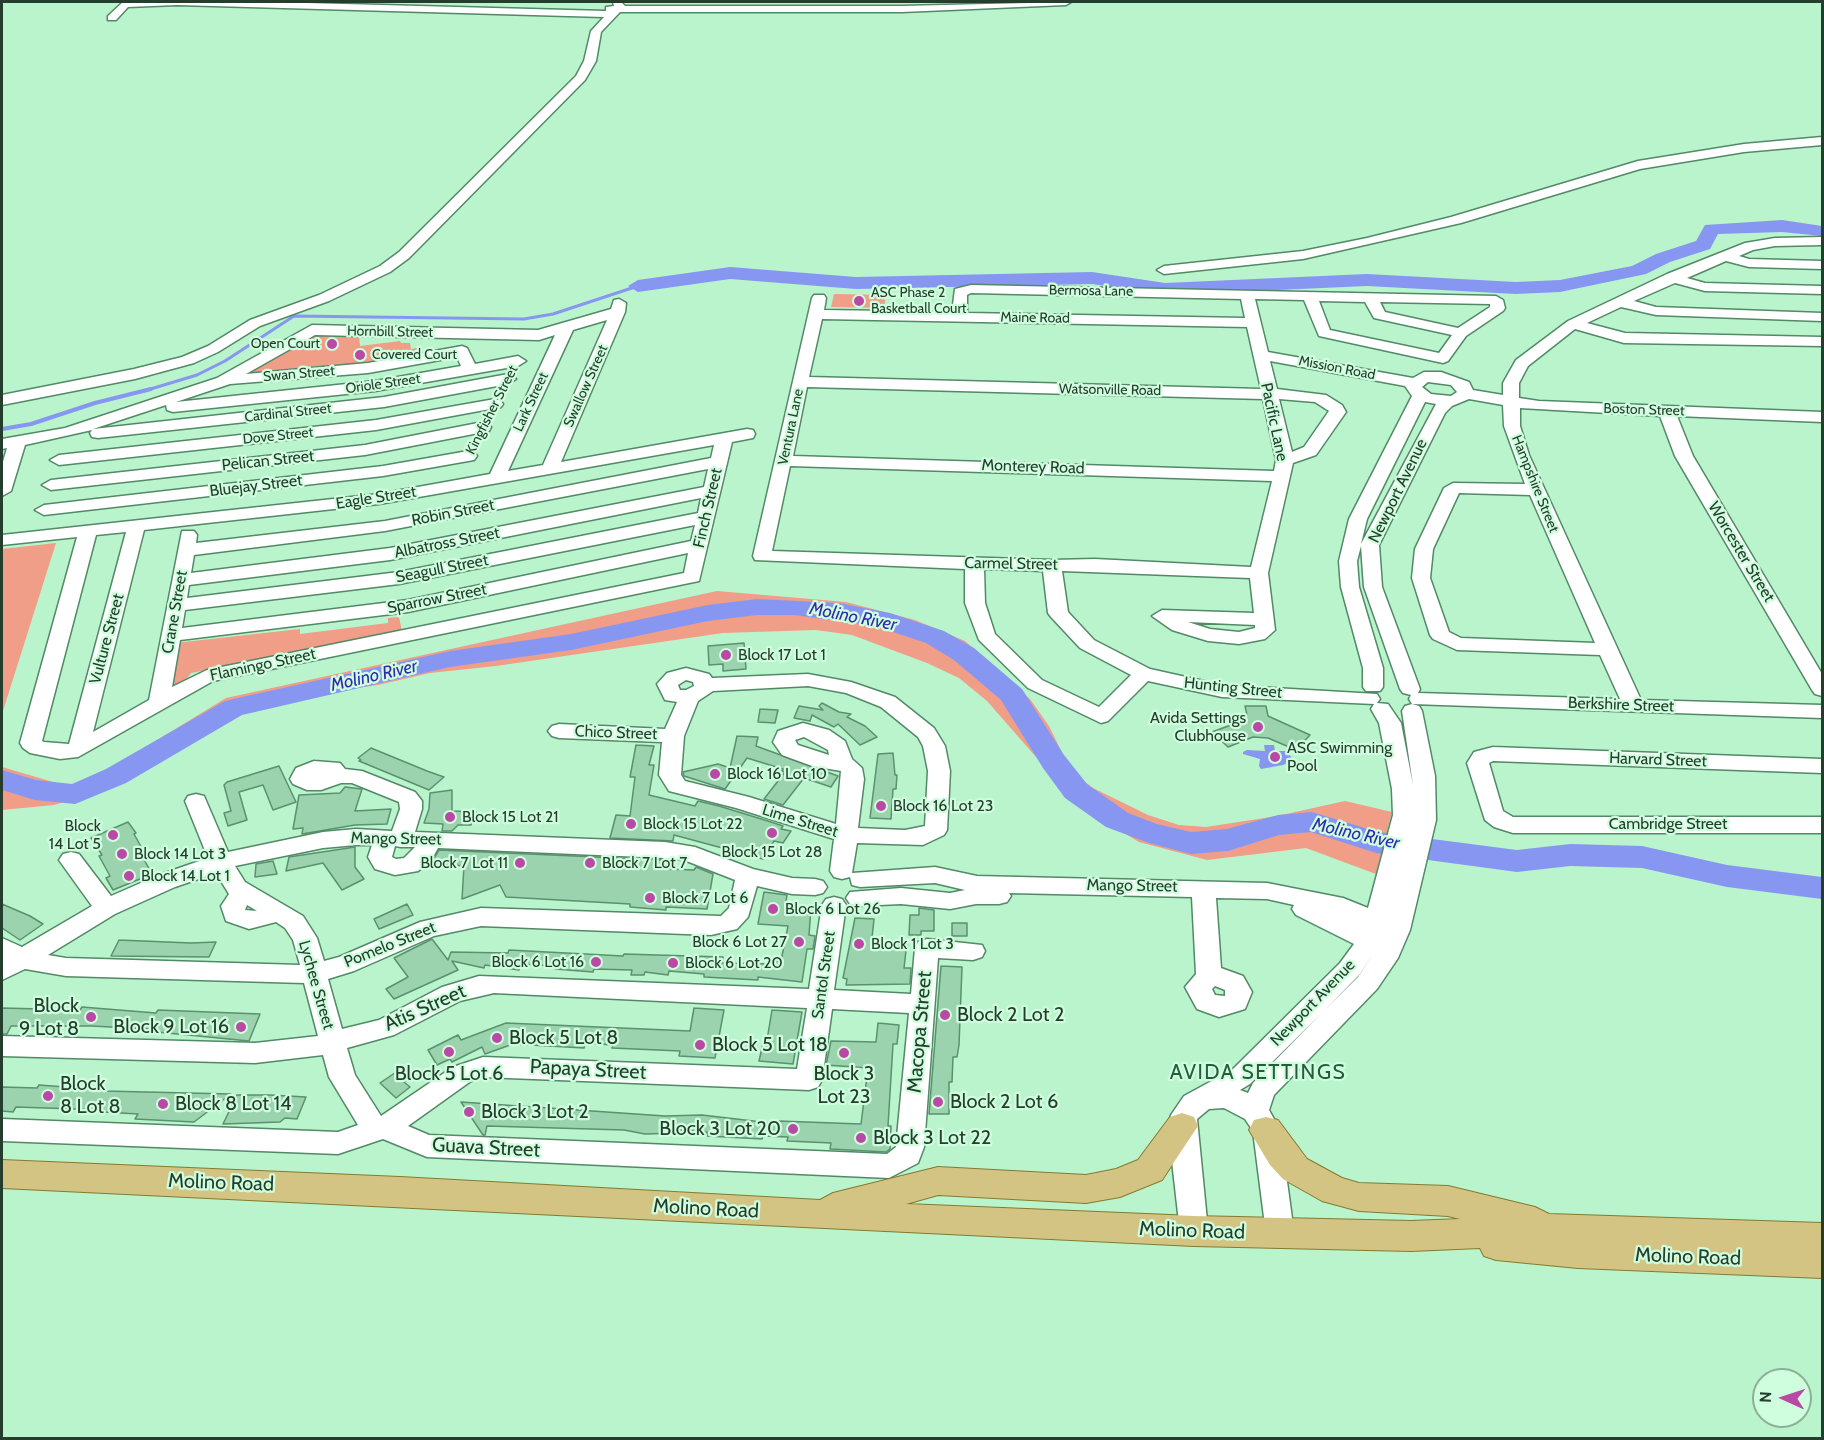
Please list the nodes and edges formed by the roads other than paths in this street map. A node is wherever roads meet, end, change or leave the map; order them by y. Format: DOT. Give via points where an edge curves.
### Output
graph roads {
  1 [pos="1023,2"];
  2 [pos="1064,2"];
  3 [pos="902,3"];
  4 [pos="309,7"];
  5 [pos="614,8"];
  6 [pos="132,17"];
  7 [pos="294,21"];
  8 [pos="1822,141"];
  9 [pos="1822,241"];
  10 [pos="1724,256"];
  11 [pos="1801,265"];
  12 [pos="1822,265"];
  13 [pos="1164,270"];
  14 [pos="1672,277"];
  15 [pos="1822,291"];
  16 [pos="1247,295"];
  17 [pos="1310,296"];
  18 [pos="1370,297"];
  19 [pos="1619,302"];
  20 [pos="818,306"];
  21 [pos="619,308"];
  22 [pos="958,316"];
  23 [pos="1822,317"];
  24 [pos="1253,323"];
  25 [pos="1573,324"];
  26 [pos="566,328"];
  27 [pos="1461,333"];
  28 [pos="531,335"];
  29 [pos="1822,342"];
  30 [pos="1260,355"];
  31 [pos="518,361"];
  32 [pos="470,370"];
  33 [pos="508,379"];
  34 [pos="223,381"];
  35 [pos="801,382"];
  36 [pos="1418,389"];
  37 [pos="1268,394"];
  38 [pos="1466,394"];
  39 [pos="2,398"];
  40 [pos="1447,401"];
  41 [pos="1510,403"];
  42 [pos="294,404"];
  43 [pos="495,404"];
  44 [pos="139,410"];
  45 [pos="1666,410"];
  46 [pos="1822,417"];
  47 [pos="483,427"];
  48 [pos="68,434"];
  49 [pos="747,434"];
  50 [pos="293,435"];
  51 [pos="724,438"];
  52 [pos="9,443"];
  53 [pos="468,456"];
  54 [pos="291,459"];
  55 [pos="59,460"];
  56 [pos="783,461"];
  57 [pos="719,462"];
  58 [pos="550,468"];
  59 [pos="1283,468"];
  60 [pos="497,477"];
  61 [pos="290,482"];
  62 [pos="51,485"];
  63 [pos="454,485"];
  64 [pos="1536,490"];
  65 [pos="2,491"];
  66 [pos="712,491"];
  67 [pos="379,499"];
  68 [pos="44,510"];
  69 [pos="288,510"];
  70 [pos="706,517"];
  71 [pos="191,521"];
  72 [pos="385,526"];
  73 [pos="136,527"];
  74 [pos="88,532"];
  75 [pos="36,536"];
  76 [pos="2,540"];
  77 [pos="700,545"];
  78 [pos="186,550"];
  79 [pos="390,554"];
  80 [pos="762,556"];
  81 [pos="974,563"];
  82 [pos="1052,566"];
  83 [pos="1259,573"];
  84 [pos="692,577"];
  85 [pos="399,578"];
  86 [pos="180,580"];
  87 [pos="176,606"];
  88 [pos="408,606"];
  89 [pos="1264,619"];
  90 [pos="416,633"];
  91 [pos="171,635"];
  92 [pos="1608,649"];
  93 [pos="1144,674"];
  94 [pos="1822,690"];
  95 [pos="1375,699"];
  96 [pos="1414,700"];
  97 [pos="159,703"];
  98 [pos="1633,706"];
  99 [pos="1822,712"];
  100 [pos="559,731"];
  101 [pos="673,736"];
  102 [pos="78,750"];
  103 [pos="843,763"];
  104 [pos="1822,766"];
  105 [pos="339,776"];
  106 [pos="196,801"];
  107 [pos="1414,817"];
  108 [pos="1513,825"];
  109 [pos="1822,825"];
  110 [pos="846,835"];
  111 [pos="393,838"];
  112 [pos="71,861"];
  113 [pos="221,862"];
  114 [pos="748,876"];
  115 [pos="814,887"];
  116 [pos="848,888"];
  117 [pos="1203,893"];
  118 [pos="107,908"];
  119 [pos="1383,936"];
  120 [pos="973,951"];
  121 [pos="8,959"];
  122 [pos="314,973"];
  123 [pos="1209,977"];
  124 [pos="820,999"];
  125 [pos="922,1004"];
  126 [pos="332,1043"];
  127 [pos="2,1046"];
  128 [pos="809,1080"];
  129 [pos="1206,1098"];
  130 [pos="1260,1120"];
  131 [pos="1182,1126"];
  132 [pos="380,1129"];
  133 [pos="2,1130"];
  134 [pos="902,1161"];
  135 [pos="2,1174"];
  136 [pos="807,1214"];
  137 [pos="1574,1228"];
  138 [pos="1194,1232"];
  139 [pos="1280,1233"];
  140 [pos="1411,1236"];
  141 [pos="1822,1238"];
  142 [pos="1822,1263"];
  1 -- 3 [label="street"];
  2 -- 5 [label="street" via="902,9"];
  3 -- 5 [label="street"];
  4 -- 5 [label="street" via="483,15"];
  4 -- 6 [label="street" via="125,4 112,18"];
  4 -- 7 [label="street"];
  5 -- 39 [label="street" via="596,31 590,61 581,78 404,255 385,269 357,284 255,323 213,350 188,360 135,374"];
  8 -- 13 [label="street" via="1744,148 1638,165 1456,220 1367,242 1282,258"];
  9 -- 10 [label="street, Hampshire Street" via="1775,242"];
  10 -- 11 [label="street" via="1749,263"];
  10 -- 14 [label="street, Hampshire Street"];
  11 -- 12 [label="street"];
  11 -- 15 [label="street"];
  14 -- 15 [label="street" via="1705,287"];
  14 -- 19 [label="street, Hampshire Street"];
  16 -- 17 [label="street"];
  16 -- 22 [label="street, Bermosa Lane" via="971,289 960,292"];
  16 -- 24 [label="street, Pacific Lane"];
  17 -- 18 [label="street"];
  17 -- 27 [label="street" via="1324,333 1443,358"];
  18 -- 27 [label="street" via="1379,315"];
  18 -- 27 [label="street" via="1496,300 1498,308"];
  19 -- 23 [label="street" via="1656,311"];
  19 -- 25 [label="street, Hampshire Street"];
  20 -- 22 [label="street, Maine Road"];
  20 -- 35 [label="street, Ventura Lane"];
  21 -- 26 [label="street, Hornbill Street"];
  21 -- 58 [label="street, Swallow Street"];
  22 -- 24 [label="street, Maine Road"];
  24 -- 30 [label="street, Pacific Lane"];
  25 -- 29 [label="street" via="1624,338"];
  25 -- 41 [label="street, Hampshire Street" via="1522,363 1511,384"];
  26 -- 28 [label="street, Hornbill Street"];
  26 -- 60 [label="street, Lark Street"];
  28 -- 31 [label="street, Kingfisher Street"];
  28 -- 34 [label="street, Hornbill Street" via="306,325"];
  30 -- 36 [label="street, Mission Road"];
  30 -- 37 [label="street, Pacific Lane"];
  31 -- 32 [label="street, Oriole Street"];
  31 -- 33 [label="street, Kingfisher Street"];
  32 -- 34 [label="street, Swan Street" via="462,351 368,368"];
  32 -- 42 [label="street, Oriole Street"];
  33 -- 42 [label="street, Cardinal Street" via="384,402"];
  33 -- 43 [label="street, Kingfisher Street"];
  34 -- 44 [label="street, Hornbill Street"];
  35 -- 37 [label="street, Watsonville Road"];
  35 -- 56 [label="street, Ventura Lane"];
  36 -- 38 [label="street" via="1424,377 1441,377 1463,385"];
  36 -- 40 [label="street, Mission Road"];
  36 -- 95 [label="street, Newport Avenue" via="1358,519 1348,561 1350,587 1373,668"];
  37 -- 59 [label="street, Pacific Lane"];
  37 -- 59 [label="street, Watsonville Road" via="1320,398 1338,412 1310,452"];
  38 -- 40 [label="street"];
  38 -- 41 [label="street, Boston Street"];
  40 -- 96 [label="street, Newport Avenue" via="1438,411 1370,545 1372,587"];
  41 -- 45 [label="street, Boston Street"];
  41 -- 64 [label="street, Hampshire Street" via="1512,426"];
  42 -- 44 [label="street, Oriole Street"];
  42 -- 48 [label="street, Cardinal Street"];
  42 -- 50 [label="street"];
  43 -- 47 [label="street, Kingfisher Street"];
  43 -- 50 [label="street, Dove Street"];
  44 -- 48 [label="street, Hornbill Street"];
  45 -- 46 [label="street, Boston Street"];
  45 -- 94 [label="street, Worcester Street" via="1684,456"];
  47 -- 53 [label="street, Kingfisher Street"];
  47 -- 54 [label="street, Pelican Street" via="365,450"];
  48 -- 52 [label="street, Hornbill Street"];
  48 -- 55 [label="street"];
  49 -- 51 [label="street, Eagle Street"];
  50 -- 54 [label="street"];
  50 -- 55 [label="street, Dove Street"];
  51 -- 57 [label="street, Finch Street"];
  51 -- 58 [label="street, Eagle Street"];
  52 -- 65 [label="street"];
  53 -- 61 [label="street, Bluejay Street"];
  53 -- 63 [label="street, Kingfisher Street"];
  54 -- 61 [label="street"];
  54 -- 62 [label="street, Pelican Street"];
  55 -- 62 [label="street"];
  56 -- 59 [label="street, Monterey Road"];
  56 -- 80 [label="street, Ventura Lane"];
  57 -- 66 [label="street, Finch Street"];
  57 -- 72 [label="street, Robin Street"];
  58 -- 60 [label="street, Eagle Street"];
  59 -- 83 [label="street, Pacific Lane"];
  60 -- 63 [label="street, Eagle Street"];
  61 -- 68 [label="street, Bluejay Street"];
  61 -- 69 [label="street"];
  62 -- 68 [label="street"];
  63 -- 67 [label="street, Eagle Street"];
  64 -- 92 [label="street, Hampshire Street"];
  64 -- 92 [label="street" via="1453,488 1424,549 1421,578 1440,635 1457,644"];
  66 -- 70 [label="street, Finch Street"];
  66 -- 79 [label="street, Albatross Street"];
  67 -- 69 [label="street, Eagle Street"];
  67 -- 72 [label="street"];
  68 -- 75 [label="street"];
  69 -- 71 [label="street, Eagle Street"];
  70 -- 77 [label="street, Finch Street"];
  70 -- 85 [label="street, Seagull Street"];
  71 -- 73 [label="street, Eagle Street"];
  71 -- 78 [label="street, Crane Street"];
  72 -- 78 [label="street, Robin Street"];
  72 -- 79 [label="street"];
  73 -- 74 [label="street, Eagle Street"];
  73 -- 102 [label="street, Vulture Street"];
  74 -- 75 [label="street, Eagle Street"];
  74 -- 102 [label="street" via="31,743 48,750"];
  75 -- 76 [label="street, Eagle Street"];
  77 -- 84 [label="street, Finch Street"];
  77 -- 88 [label="street, Sparrow Street"];
  78 -- 86 [label="street, Crane Street"];
  79 -- 85 [label="street"];
  79 -- 86 [label="street, Albatross Street"];
  80 -- 81 [label="street, Carmel Street"];
  81 -- 82 [label="street, Carmel Street"];
  81 -- 93 [label="street" via="975,603 986,636 1035,684 1101,716"];
  82 -- 83 [label="street, Carmel Street" via="1095,564"];
  82 -- 93 [label="street, Hunting Street" via="1058,613 1087,644"];
  83 -- 89 [label="street, Pacific Lane"];
  84 -- 90 [label="street, Flamingo Street"];
  85 -- 87 [label="street, Seagull Street"];
  85 -- 88 [label="street"];
  86 -- 87 [label="street, Crane Street"];
  87 -- 91 [label="street, Crane Street"];
  88 -- 90 [label="street"];
  88 -- 91 [label="street, Sparrow Street"];
  90 -- 97 [label="street, Flamingo Street" via="207,676"];
  91 -- 97 [label="street, Crane Street"];
  92 -- 98 [label="street, Hampshire Street"];
  93 -- 95 [label="street, Hunting Street" via="1222,690"];
  95 -- 96 [label="street" via="1397,714"];
  95 -- 96 [label="street" via="1386,683"];
  95 -- 107 [label="street, Newport Avenue" via="1390,723 1403,789"];
  96 -- 98 [label="street, Berkshire Street"];
  96 -- 107 [label="street, Newport Avenue" via="1424,776"];
  97 -- 102 [label="street, Flamingo Street"];
  98 -- 99 [label="street, Berkshire Street"];
  100 -- 101 [label="street, Chico Street"];
  101 -- 110 [label="street, Lime Street" via="670,775 677,786"];
  101 -- 110 [label="street, Lime Street" via="698,691 790,679 831,683 888,702 927,733 938,759 936,830 923,837"];
  103 -- 110 [label="street, Santol Street" via="851,768 854,779"];
  104 -- 108 [label="street, Harvard Street" via="1493,754 1482,757 1478,763 1493,814"];
  105 -- 111 [label="street" via="354,776 411,801 411,809"];
  106 -- 113 [label="street, Lychee Street"];
  107 -- 119 [label="street, Newport Avenue"];
  108 -- 109 [label="street, Cambridge Street"];
  110 -- 116 [label="street, Santol Street"];
  111 -- 113 [label="street, Mango Street" via="356,837 303,843"];
  111 -- 114 [label="street, Mango Street" via="665,850 704,858"];
  112 -- 118 [label="street"];
  113 -- 118 [label="street, Mango Street"];
  113 -- 122 [label="street, Lychee Street" via="237,888 294,922 305,938"];
  114 -- 115 [label="street, Mango Street"];
  114 -- 122 [label="street, Pomelo Street" via="740,911 728,923 711,926 481,917 429,928 345,965"];
  115 -- 116 [label="street" via="820,900"];
  115 -- 116 [label="street, Mango Street" via="827,873"];
  116 -- 117 [label="street, Mango Street" via="950,901 1061,891"];
  116 -- 124 [label="street, Santol Street"];
  117 -- 119 [label="street, Mango Street" via="1291,904"];
  117 -- 123 [label="street"];
  118 -- 121 [label="street, Mango Street"];
  119 -- 129 [label="street, Newport Avenue" via="1241,1077"];
  119 -- 130 [label="street, Newport Avenue" via="1368,982 1262,1090"];
  120 -- 125 [label="street, Macopa Street" via="927,948"];
  121 -- 122 [label="street, Pomelo Street" via="66,967"];
  122 -- 126 [label="street, Lychee Street"];
  124 -- 125 [label="street, Atis Street"];
  124 -- 126 [label="street, Atis Street" via="479,985 451,994 385,1028"];
  124 -- 128 [label="street, Santol Street"];
  125 -- 134 [label="street, Macopa Street" via="910,1148"];
  126 -- 127 [label="street, Atis Street" via="255,1053"];
  126 -- 132 [label="street, Lychee Street" via="342,1077"];
  128 -- 132 [label="street, Papaya Street" via="483,1067 462,1074"];
  129 -- 130 [label="street" via="1232,1099"];
  129 -- 131 [label="street, Newport Avenue" via="1188,1109"];
  130 -- 137 [label="main road" via="1295,1169 1334,1191 1359,1197 1448,1201"];
  130 -- 139 [label="street"];
  131 -- 136 [label="main road" via="1150,1170 1120,1183 1086,1189 938,1181"];
  131 -- 138 [label="street"];
  132 -- 133 [label="street" via="338,1143"];
  132 -- 134 [label="street, Guava Street" via="427,1146 877,1167"];
  135 -- 136 [label="main road, Molino Road"];
  136 -- 138 [label="main road, Molino Road"];
  137 -- 140 [label="main road, Molino Road"];
  137 -- 141 [label="main road, Molino Road"];
  138 -- 139 [label="main road, Molino Road"];
  139 -- 140 [label="main road, Molino Road"];
  140 -- 142 [label="main road, Molino Road" via="1578,1253"];
}
